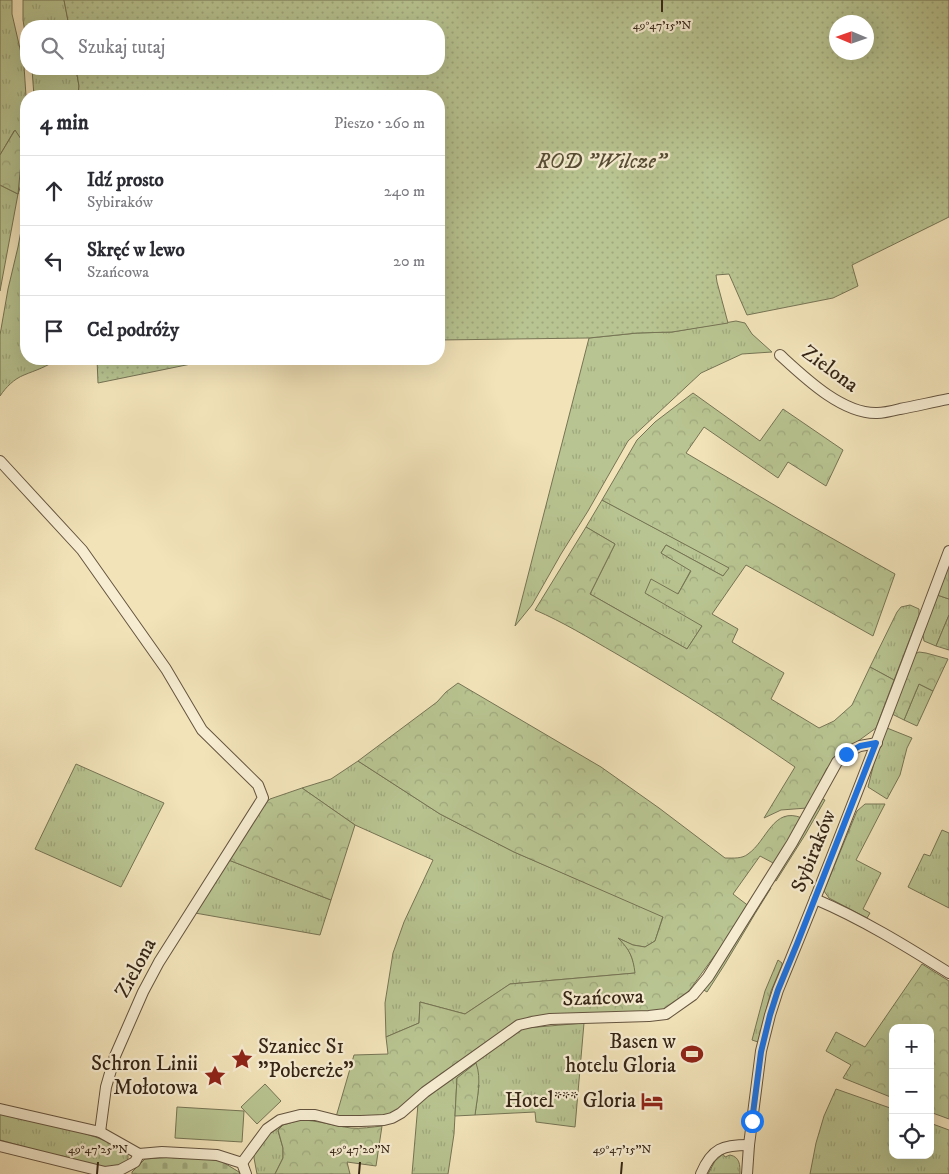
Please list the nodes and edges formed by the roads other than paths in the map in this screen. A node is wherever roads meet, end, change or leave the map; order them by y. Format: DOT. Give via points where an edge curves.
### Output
graph roads {
  1 [pos="780,355"];
  2 [pos="949,399"];
  3 [pos="0,461"];
  4 [pos="949,551"];
  5 [pos="876,743"];
  6 [pos="815,898"];
  7 [pos="949,973"];
  8 [pos="0,1108"];
  9 [pos="100,1132"];
  10 [pos="749,1145"];
  11 [pos="0,1146"];
  12 [pos="139,1154"];
  13 [pos="242,1163"];
  14 [pos="246,1174"];
  15 [pos="701,1174"];
  16 [pos="747,1174"];
  1 -- 2 [label="street, Zielona" via="832,398 860,412 879,414"];
  3 -- 9 [label="street, Zielona" via="82,550 166,669 202,730 258,785 263,798 143,992 115,1056 106,1087"];
  4 -- 5 [label="street, Sybiraków"];
  5 -- 6 [label="street, Sybiraków"];
  5 -- 13 [label="street, Szańcowa" via="860,746 837,762 792,843 708,977 693,995 666,1014 550,1019 519,1025 392,1118 339,1121 315,1114 280,1120 267,1129"];
  6 -- 7 [label="street" via="894,938"];
  6 -- 10 [label="street, Sybiraków" via="770,1015 760,1059"];
  8 -- 9 [label="street"];
  9 -- 12 [label="street"];
  10 -- 15 [label="street" via="730,1145 720,1149 709,1159"];
  10 -- 16 [label="street, Sybiraków"];
  11 -- 12 [label="street" via="105,1172 120,1170 135,1162"];
  12 -- 13 [label="street" via="217,1155"];
  13 -- 14 [label="street"];
}
